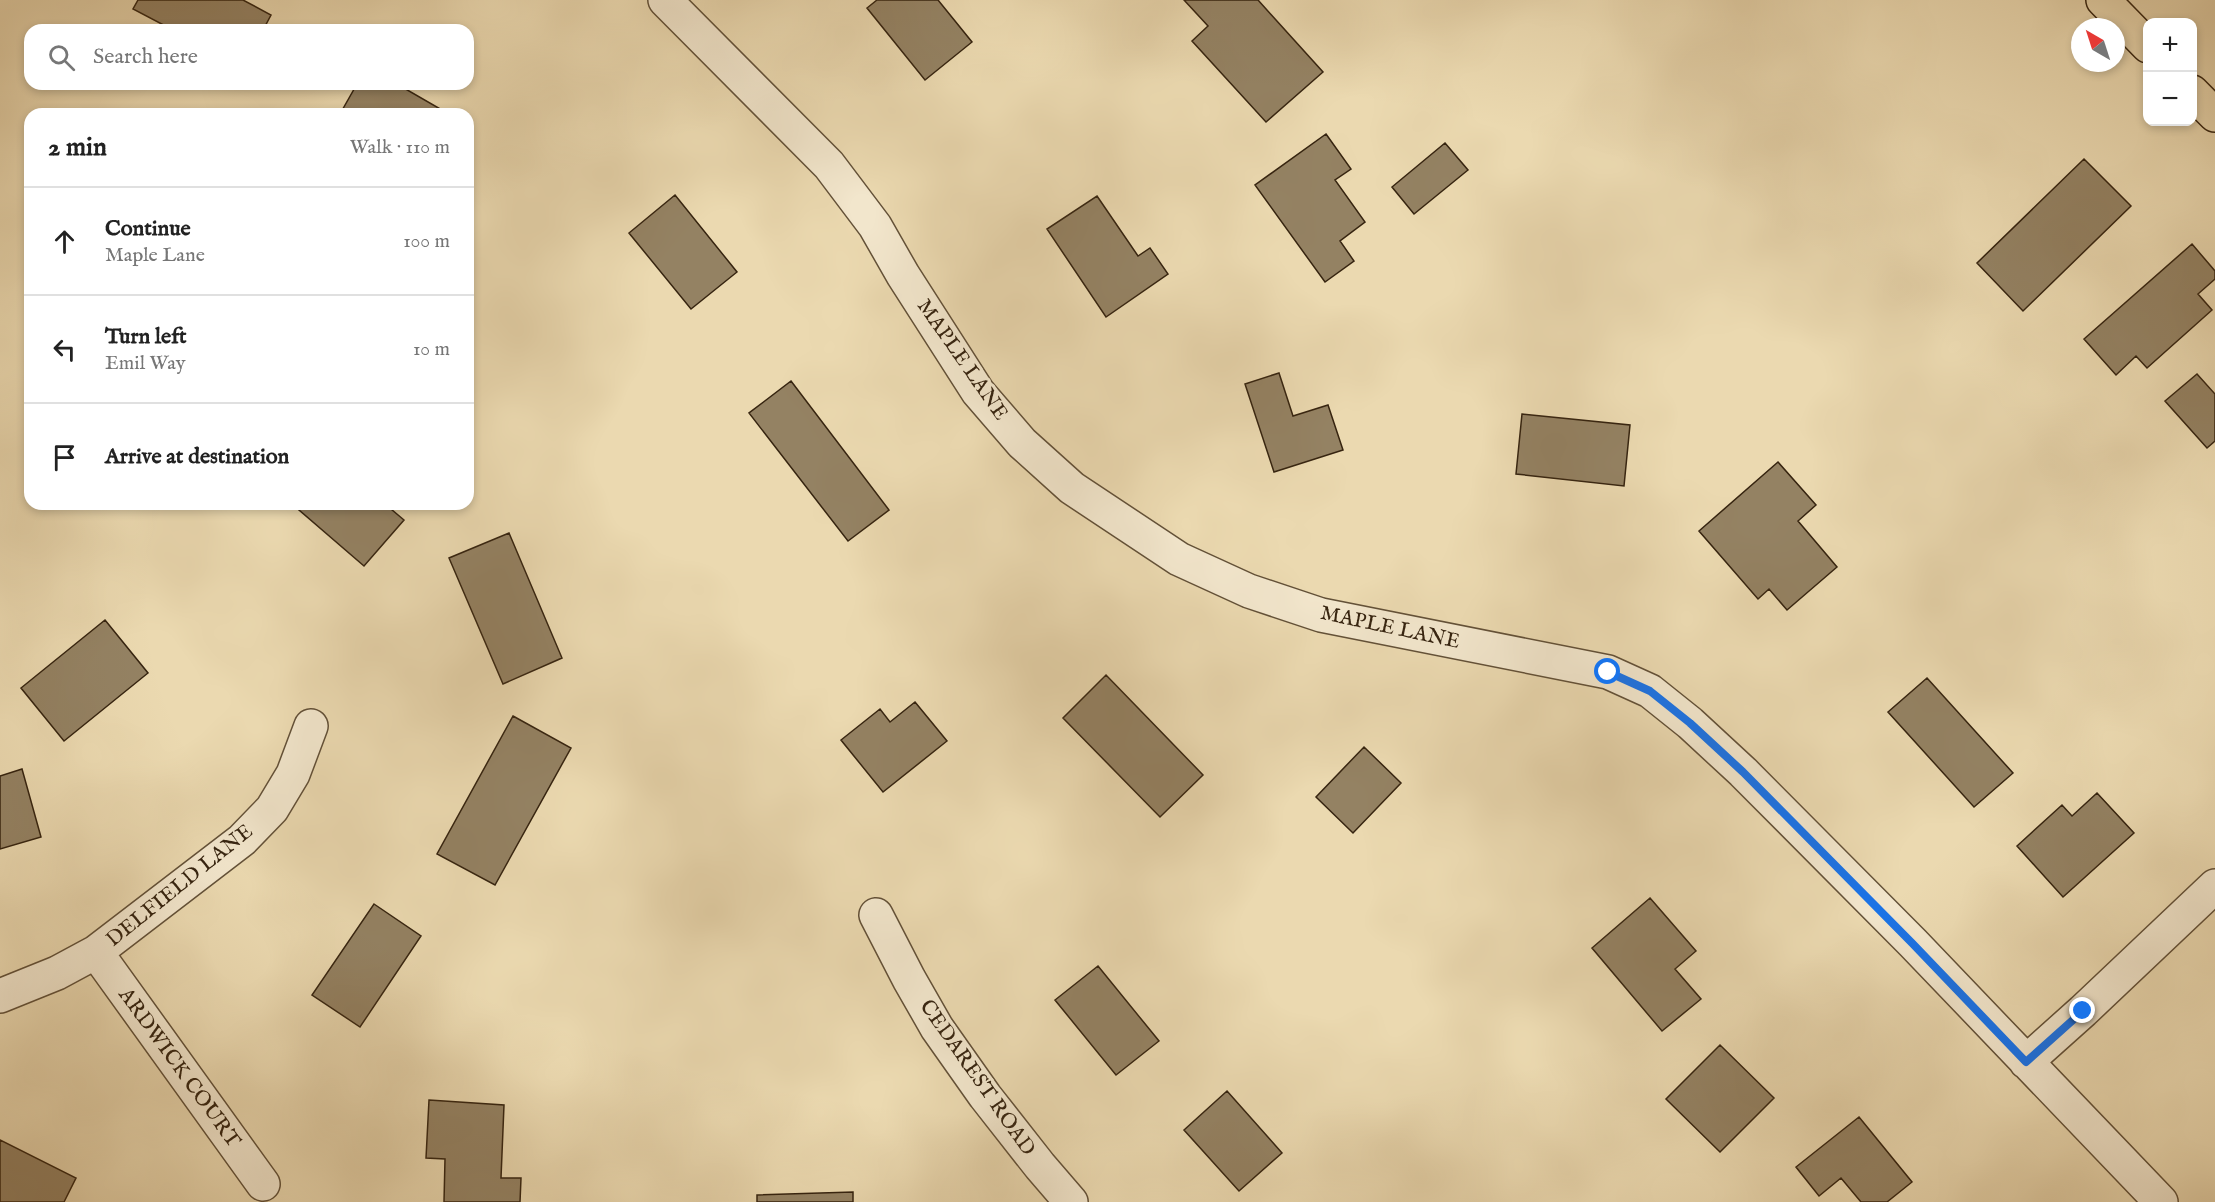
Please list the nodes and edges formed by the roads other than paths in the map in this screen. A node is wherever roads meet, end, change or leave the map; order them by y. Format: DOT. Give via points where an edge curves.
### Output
graph roads {
  1 [pos="664,0"];
  2 [pos="2103,0"];
  3 [pos="2143,41"];
  4 [pos="2197,96"];
  5 [pos="2215,115"];
  6 [pos="311,726"];
  7 [pos="2215,885"];
  8 [pos="876,915"];
  9 [pos="96,952"];
  10 [pos="0,996"];
  11 [pos="2026,1062"];
  12 [pos="263,1184"];
  13 [pos="1071,1202"];
  14 [pos="2161,1202"];
  1 -- 11 [label="street, MAPLE LANE" via="829,165 875,226 978,392 1022,443 1072,488 1179,559 1249,591 1321,615 1608,672 1650,691 1743,772"];
  2 -- 3 [label="main road"];
  4 -- 5 [label="main road"];
  6 -- 9 [label="street, DELFIELD LANE" via="293,774 272,809 242,840"];
  7 -- 11 [label="street"];
  8 -- 13 [label="street, CEDAREST ROAD" via="937,1028 985,1096"];
  9 -- 10 [label="street, DELFIELD LANE"];
  9 -- 12 [label="street, ARDWICK COURT"];
  11 -- 14 [label="street, MAPLE LANE"];
}
